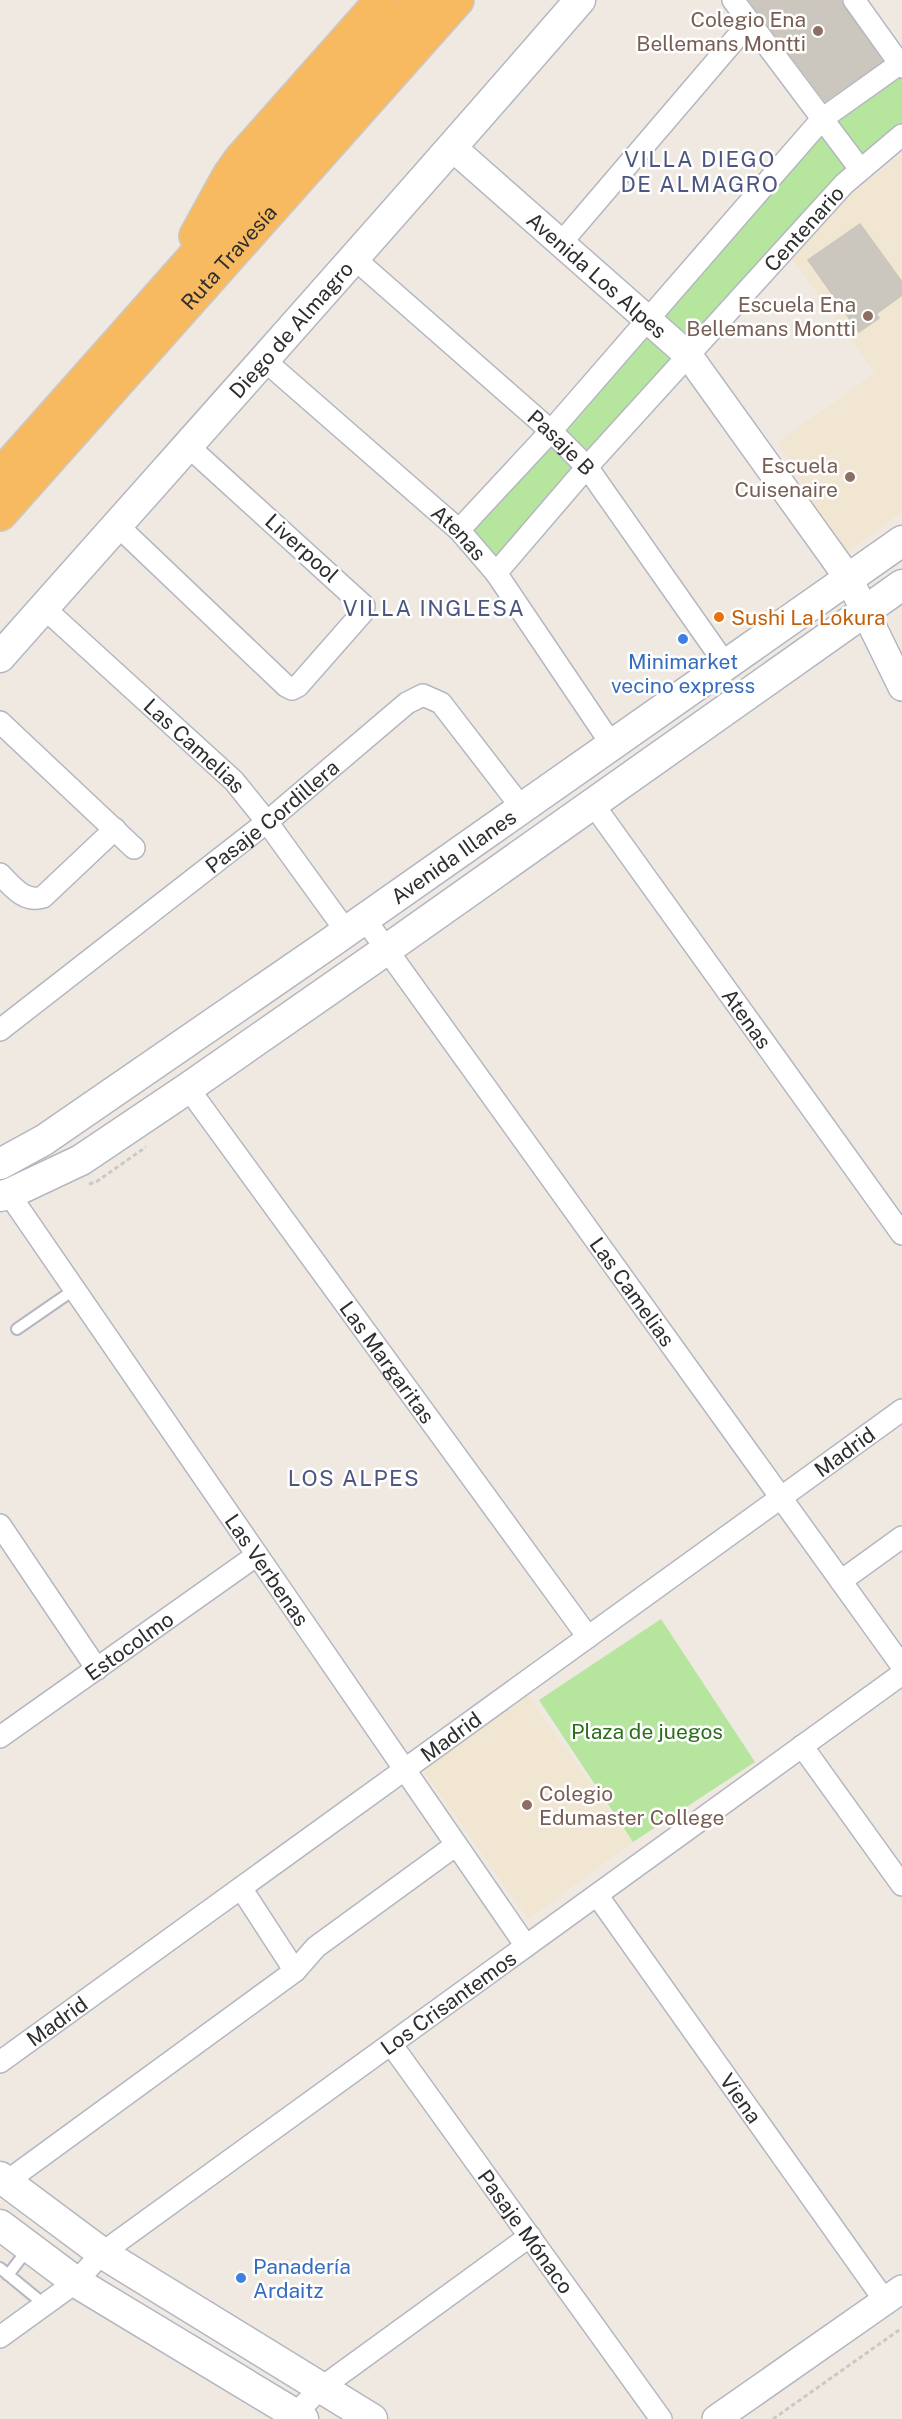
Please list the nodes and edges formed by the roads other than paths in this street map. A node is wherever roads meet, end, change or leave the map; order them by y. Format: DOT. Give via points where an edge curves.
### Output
graph roads {
  1 [pos="382,0"];
  2 [pos="422,0"];
  3 [pos="457,0"];
  4 [pos="580,0"];
  5 [pos="733,0"];
  6 [pos="854,0"];
  7 [pos="749,23"];
  8 [pos="901,64"];
  9 [pos="822,119"];
  10 [pos="902,135"];
  11 [pos="453,148"];
  12 [pos="860,169"];
  13 [pos="561,243"];
  14 [pos="355,259"];
  15 [pos="170,285"];
  16 [pos="649,319"];
  17 [pos="689,356"];
  18 [pos="263,359"];
  19 [pos="551,431"];
  20 [pos="188,446"];
  21 [pos="587,467"];
  22 [pos="0,476"];
  23 [pos="0,514"];
  24 [pos="117,525"];
  25 [pos="459,530"];
  26 [pos="902,541"];
  27 [pos="496,573"];
  28 [pos="849,579"];
  29 [pos="902,585"];
  30 [pos="44,608"];
  31 [pos="865,612"];
  32 [pos="0,657"];
  33 [pos="726,664"];
  34 [pos="902,687"];
  35 [pos="0,722"];
  36 [pos="612,744"];
  37 [pos="593,804"];
  38 [pos="522,808"];
  39 [pos="267,822"];
  40 [pos="115,830"];
  41 [pos="134,849"];
  42 [pos="0,874"];
  43 [pos="355,925"];
  44 [pos="386,950"];
  45 [pos="0,1030"];
  46 [pos="188,1088"];
  47 [pos="2,1159"];
  48 [pos="5,1195"];
  49 [pos="902,1234"];
  50 [pos="75,1289"];
  51 [pos="17,1329"];
  52 [pos="902,1410"];
  53 [pos="781,1498"];
  54 [pos="0,1525"];
  55 [pos="902,1537"];
  56 [pos="257,1555"];
  57 [pos="841,1581"];
  58 [pos="588,1637"];
  59 [pos="902,1666"];
  60 [pos="97,1669"];
  61 [pos="902,1674"];
  62 [pos="0,1737"];
  63 [pos="802,1746"];
  64 [pos="404,1770"];
  65 [pos="456,1845"];
  66 [pos="902,1885"];
  67 [pos="241,1888"];
  68 [pos="597,1895"];
  69 [pos="526,1946"];
  70 [pos="295,1971"];
  71 [pos="391,2044"];
  72 [pos="0,2062"];
  73 [pos="3,2179"];
  74 [pos="0,2225"];
  75 [pos="530,2236"];
  76 [pos="30,2248"];
  77 [pos="102,2253"];
  78 [pos="4,2272"];
  79 [pos="76,2282"];
  80 [pos="894,2295"];
  81 [pos="45,2305"];
  82 [pos="0,2337"];
  83 [pos="321,2388"];
  84 [pos="296,2418"];
  85 [pos="372,2419"];
  86 [pos="662,2419"];
  87 [pos="716,2419"];
  1 -- 15 [label="highway" via="241,159"];
  2 -- 15 [label="highway, Ruta Travesía"];
  3 -- 23 [label="highway, Ruta Travesía"];
  4 -- 11 [label="main road, Diego de Almagro"];
  5 -- 7 [label="street"];
  6 -- 8 [label="street"];
  7 -- 9 [label="street"];
  7 -- 13 [label="street"];
  8 -- 9 [label="street"];
  9 -- 12 [label="street"];
  9 -- 16 [label="street"];
  10 -- 12 [label="street, Centenario"];
  11 -- 13 [label="street, Avenida Los Alpes"];
  11 -- 14 [label="main road, Diego de Almagro"];
  12 -- 17 [label="street, Centenario"];
  13 -- 16 [label="street, Avenida Los Alpes"];
  14 -- 18 [label="main road, Diego de Almagro"];
  14 -- 19 [label="street, Pasaje B"];
  15 -- 22 [label="highway, Ruta Travesía"];
  16 -- 17 [label="street, Avenida Los Alpes"];
  16 -- 19 [label="street"];
  17 -- 21 [label="street, Centenario"];
  17 -- 28 [label="street, Avenida Los Alpes"];
  18 -- 20 [label="main road, Diego de Almagro"];
  18 -- 25 [label="street, Atenas"];
  19 -- 21 [label="street, Pasaje B"];
  19 -- 25 [label="street"];
  20 -- 24 [label="main road, Diego de Almagro"];
  20 -- 24 [label="street, Liverpool" via="364,606 363,612 298,686 286,686"];
  21 -- 27 [label="street, Centenario"];
  21 -- 33 [label="street, Pasaje B"];
  24 -- 30 [label="main road, Diego de Almagro"];
  25 -- 27 [label="street, Atenas"];
  26 -- 28 [label="main road, Avenida Illanes"];
  27 -- 36 [label="street, Atenas"];
  28 -- 31 [label="street, Avenida Los Alpes"];
  28 -- 33 [label="main road, Avenida Illanes"];
  29 -- 31 [label="main road, Avenida Illanes"];
  30 -- 32 [label="main road, Diego de Almagro"];
  30 -- 39 [label="street, Las Camelias" via="234,781"];
  31 -- 34 [label="street, Avenida Los Alpes"];
  31 -- 37 [label="main road, Avenida Illanes"];
  33 -- 36 [label="main road, Avenida Illanes"];
  35 -- 40 [label="street"];
  36 -- 38 [label="main road, Avenida Illanes"];
  37 -- 44 [label="main road, Avenida Illanes"];
  37 -- 49 [label="street, Atenas"];
  38 -- 39 [label="street, Pasaje Cordillera" via="441,703 423,695 407,703"];
  38 -- 43 [label="main road, Avenida Illanes"];
  39 -- 43 [label="street, Las Camelias"];
  39 -- 45 [label="street, Pasaje Cordillera"];
  40 -- 41 [label="street"];
  40 -- 42 [label="street" via="43,897 34,900 22,896"];
  43 -- 44 [label="street, Las Camelias"];
  43 -- 47 [label="main road, Avenida Illanes" via="44,1140"];
  44 -- 46 [label="main road, Avenida Illanes"];
  44 -- 53 [label="street, Las Camelias"];
  46 -- 48 [label="main road, Avenida Illanes" via="81,1160"];
  46 -- 58 [label="street, Las Margaritas"];
  48 -- 50 [label="street, Las Verbenas"];
  50 -- 51 [label="lane"];
  50 -- 56 [label="street, Las Verbenas"];
  52 -- 53 [label="street, Madrid"];
  53 -- 57 [label="street, Las Camelias"];
  53 -- 58 [label="street, Madrid"];
  54 -- 60 [label="street"];
  55 -- 57 [label="street"];
  56 -- 60 [label="street, Estocolmo"];
  56 -- 64 [label="street, Las Verbenas"];
  57 -- 59 [label="street, Las Camelias"];
  58 -- 64 [label="street, Madrid"];
  60 -- 62 [label="street, Estocolmo"];
  61 -- 63 [label="street, Los Crisantemos"];
  63 -- 66 [label="street"];
  63 -- 68 [label="street, Los Crisantemos"];
  64 -- 65 [label="street, Las Verbenas"];
  64 -- 67 [label="street, Madrid"];
  65 -- 69 [label="street, Las Verbenas"];
  65 -- 70 [label="street" via="316,1947"];
  67 -- 70 [label="street"];
  67 -- 72 [label="street, Madrid"];
  68 -- 69 [label="street, Los Crisantemos"];
  68 -- 80 [label="street, Viena"];
  69 -- 71 [label="street, Los Crisantemos"];
  70 -- 73 [label="street"];
  71 -- 75 [label="street, Pasaje Mónaco"];
  71 -- 77 [label="street, Los Crisantemos"];
  73 -- 77 [label="main road"];
  74 -- 76 [label="main road"];
  75 -- 83 [label="street"];
  75 -- 86 [label="street, Pasaje Mónaco"];
  76 -- 78 [label="lane"];
  76 -- 79 [label="main road"];
  77 -- 79 [label="street, Los Crisantemos"];
  77 -- 83 [label="main road"];
  78 -- 81 [label="lane"];
  79 -- 81 [label="street, Los Crisantemos"];
  79 -- 84 [label="main road"];
  80 -- 87 [label="street"];
  81 -- 82 [label="street, Los Crisantemos"];
  83 -- 84 [label="street"];
  83 -- 85 [label="main road"];
}
